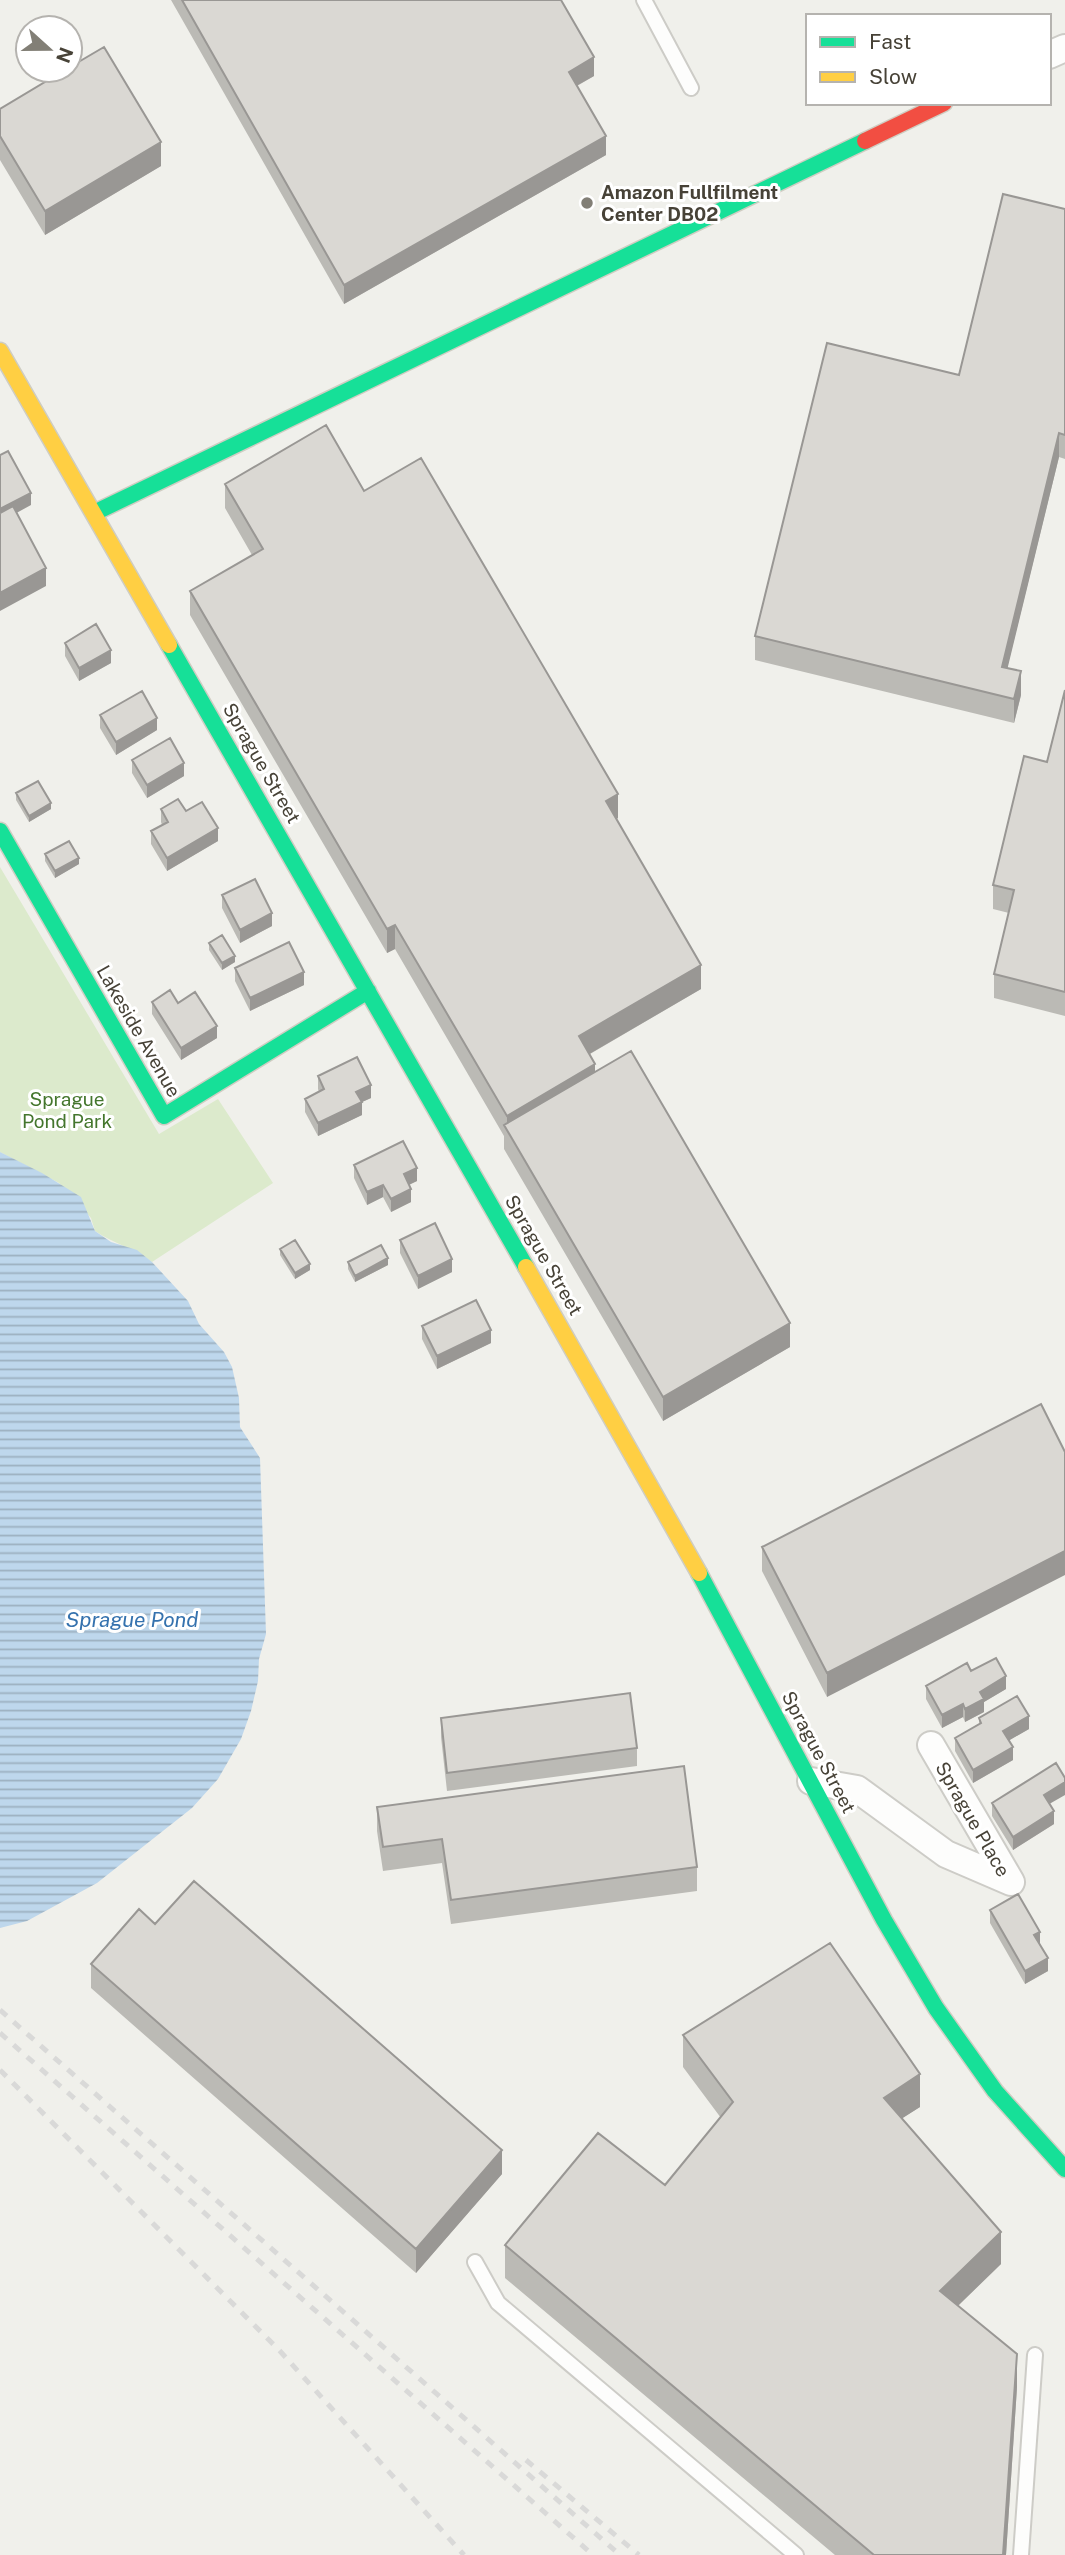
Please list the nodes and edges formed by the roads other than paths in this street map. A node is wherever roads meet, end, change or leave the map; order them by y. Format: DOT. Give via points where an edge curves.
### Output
graph roads {
  1 [pos="644,0"];
  2 [pos="691,88"];
  3 [pos="940,105"];
  4 [pos="0,351"];
  5 [pos="94,513"];
  6 [pos="0,831"];
  7 [pos="368,991"];
  8 [pos="931,1745"];
  9 [pos="811,1782"];
  10 [pos="1065,2169"];
  11 [pos="475,2262"];
  12 [pos="1035,2355"];
  13 [pos="796,2555"];
  14 [pos="1021,2555"];
  1 -- 2 [label="lane"];
  3 -- 5 [label="main road"];
  4 -- 5 [label="main road, Sprague Street"];
  5 -- 7 [label="main road, Sprague Street"];
  6 -- 7 [label="main road, Lakeside Avenue" via="164,1116"];
  7 -- 9 [label="main road, Sprague Street" via="713,1597"];
  8 -- 9 [label="street, Sprague Place" via="1011,1882 946,1854 856,1789"];
  9 -- 10 [label="main road, Sprague Street" via="946,2026 1023,2126"];
  11 -- 13 [label="lane" via="498,2303"];
  12 -- 14 [label="lane"];
}
